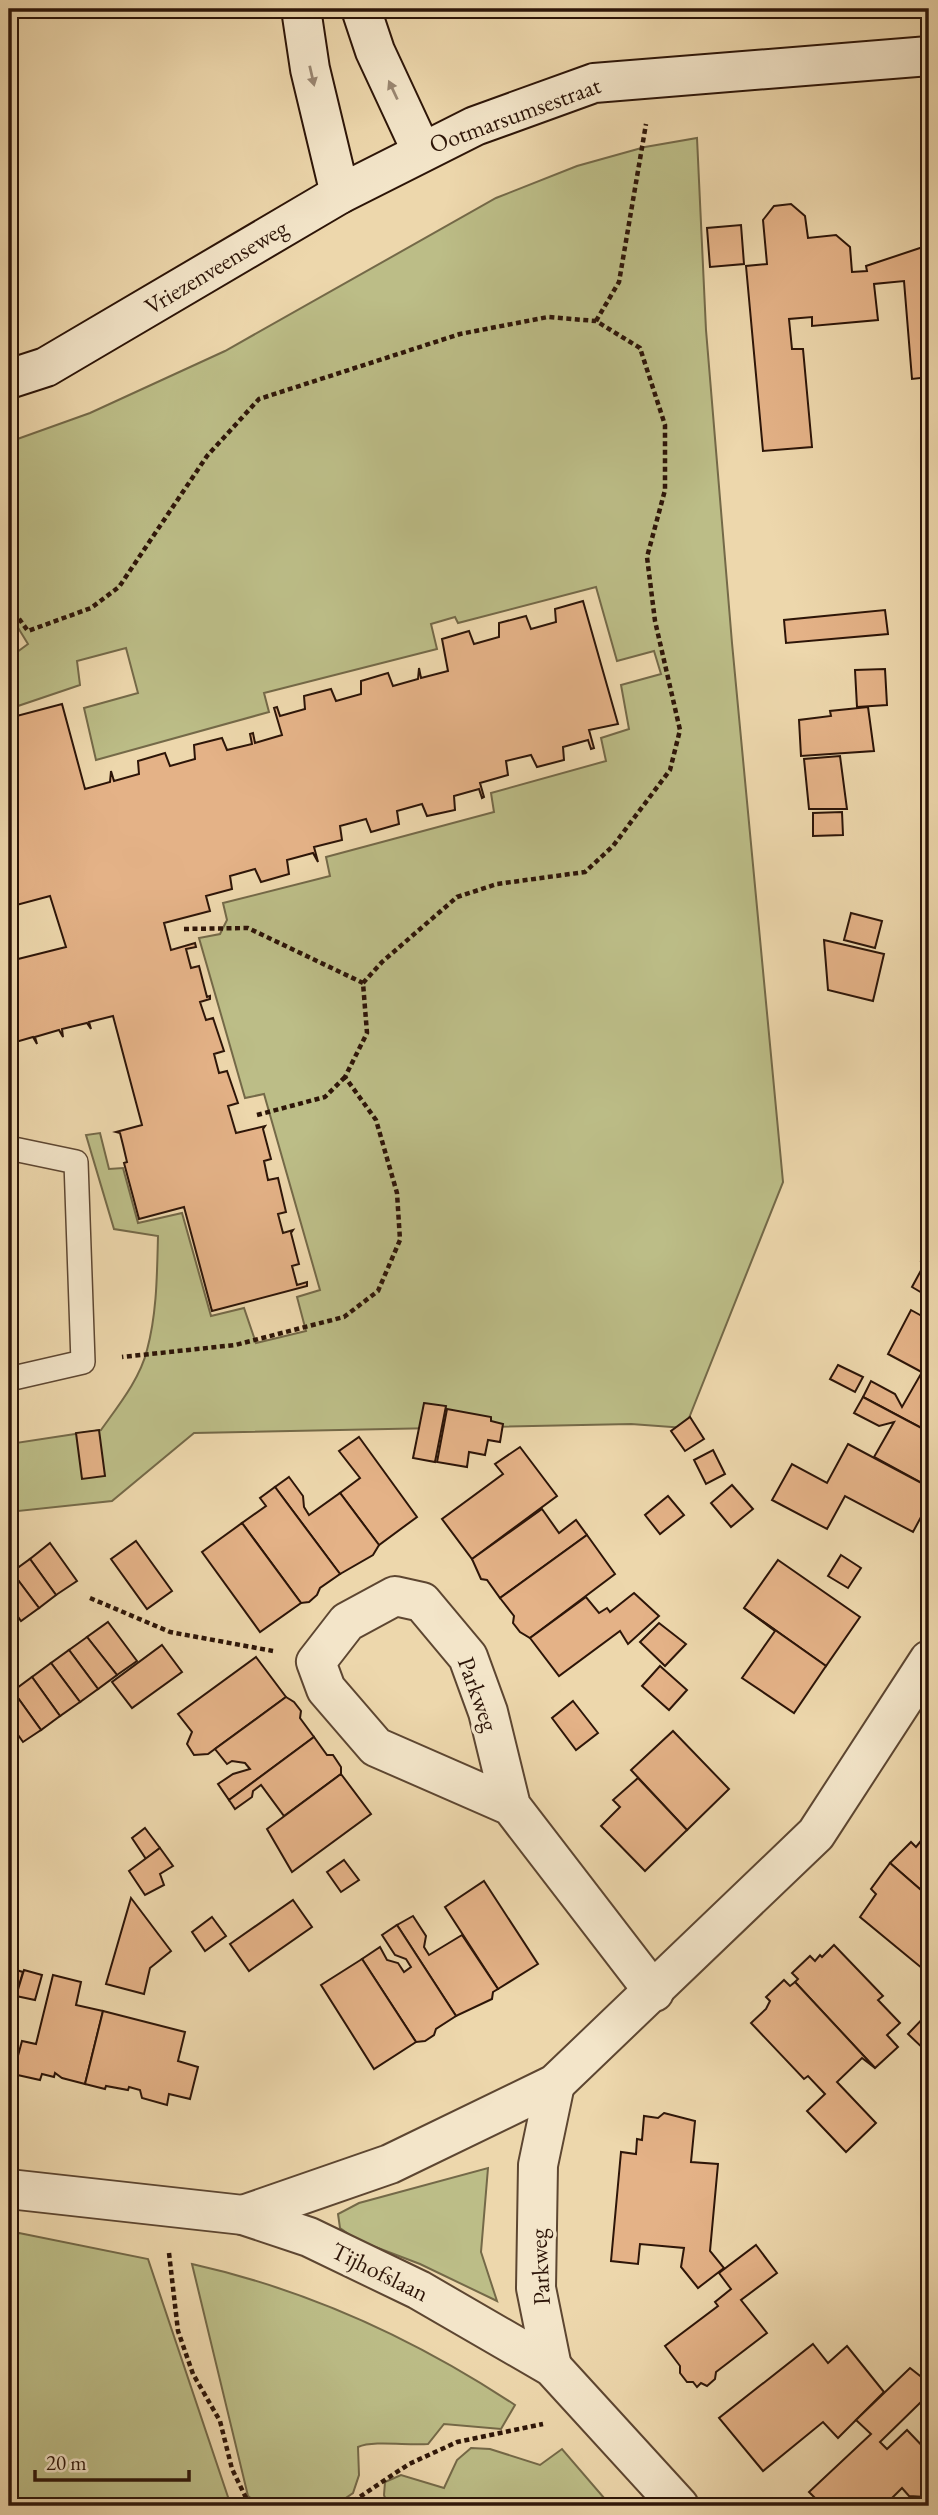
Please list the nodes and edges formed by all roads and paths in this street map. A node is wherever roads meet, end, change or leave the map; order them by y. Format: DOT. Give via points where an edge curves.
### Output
graph roads {
  1 [pos="301,9"];
  2 [pos="361,9"];
  3 [pos="929,56"];
  4 [pos="640,80"];
  5 [pos="422,152"];
  6 [pos="341,194"];
  7 [pos="596,321"];
  8 [pos="9,379"];
  9 [pos="9,605"];
  10 [pos="184,929"];
  11 [pos="363,983"];
  12 [pos="345,1077"];
  13 [pos="257,1115"];
  14 [pos="9,1148"];
  15 [pos="83,1362"];
  16 [pos="9,1379"];
  17 [pos="90,1598"];
  18 [pos="929,1660"];
  19 [pos="317,1662"];
  20 [pos="511,1807"];
  21 [pos="654,1992"];
  22 [pos="555,2084"];
  23 [pos="9,2189"];
  24 [pos="173,2207"];
  25 [pos="243,2215"];
  26 [pos="552,2367"];
  27 [pos="587,2408"];
  28 [pos="250,2506"];
  29 [pos="346,2506"];
  30 [pos="679,2506"];
  1 -- 6 [label="street, one-way" via="310,69"];
  5 -- 2 [label="street, Ootmarsumsestraat, one-way" via="375,51"];
  3 -- 4 [label="street, Ootmarsumsestraat"];
  4 -- 5 [label="street, Ootmarsumsestraat" via="594,83 475,126"];
  4 -- 7 [label="path" via="647,132 619,282"];
  5 -- 6 [label="street, Vriezenveenseweg"];
  6 -- 8 [label="street, Vriezenveenseweg" via="46,368"];
  7 -- 9 [label="path" via="548,317 460,334 258,399 206,456 119,587 91,608 28,631"];
  7 -- 11 [label="path" via="640,348 665,425 665,489 647,558 655,621 680,730 670,770 613,846 585,872 497,884 457,897"];
  10 -- 11 [label="path" via="248,928"];
  11 -- 12 [label="path" via="367,1033"];
  12 -- 13 [label="path" via="325,1097"];
  12 -- 15 [label="path" via="376,1119 397,1193 400,1240 378,1291 344,1317 236,1345"];
  14 -- 15 [label="lane" via="76,1162"];
  15 -- 16 [label="lane"];
  17 -- 19 [label="path" via="170,1632"];
  18 -- 21 [label="street" via="816,1833"];
  19 -- 20 [label="street, Parkweg" via="326,1689 376,1747"];
  19 -- 20 [label="street, Parkweg" via="347,1622 395,1596 422,1602 468,1657 488,1712"];
  20 -- 21 [label="street, Parkweg"];
  21 -- 22 [label="street"];
  22 -- 25 [label="street" via="390,2164"];
  22 -- 26 [label="street, Parkweg" via="538,2165 536,2288"];
  23 -- 24 [label="street, Tijhofslaan"];
  24 -- 25 [label="street, Tijhofslaan"];
  24 -- 28 [label="path" via="170,2270 178,2331 193,2374 220,2421 232,2469"];
  25 -- 26 [label="street, Tijhofslaan" via="309,2237 419,2290"];
  26 -- 27 [label="street, Tijhofslaan"];
  27 -- 29 [label="path" via="528,2430 457,2442 409,2464"];
  27 -- 30 [label="street, Tijhofslaan"];
}
